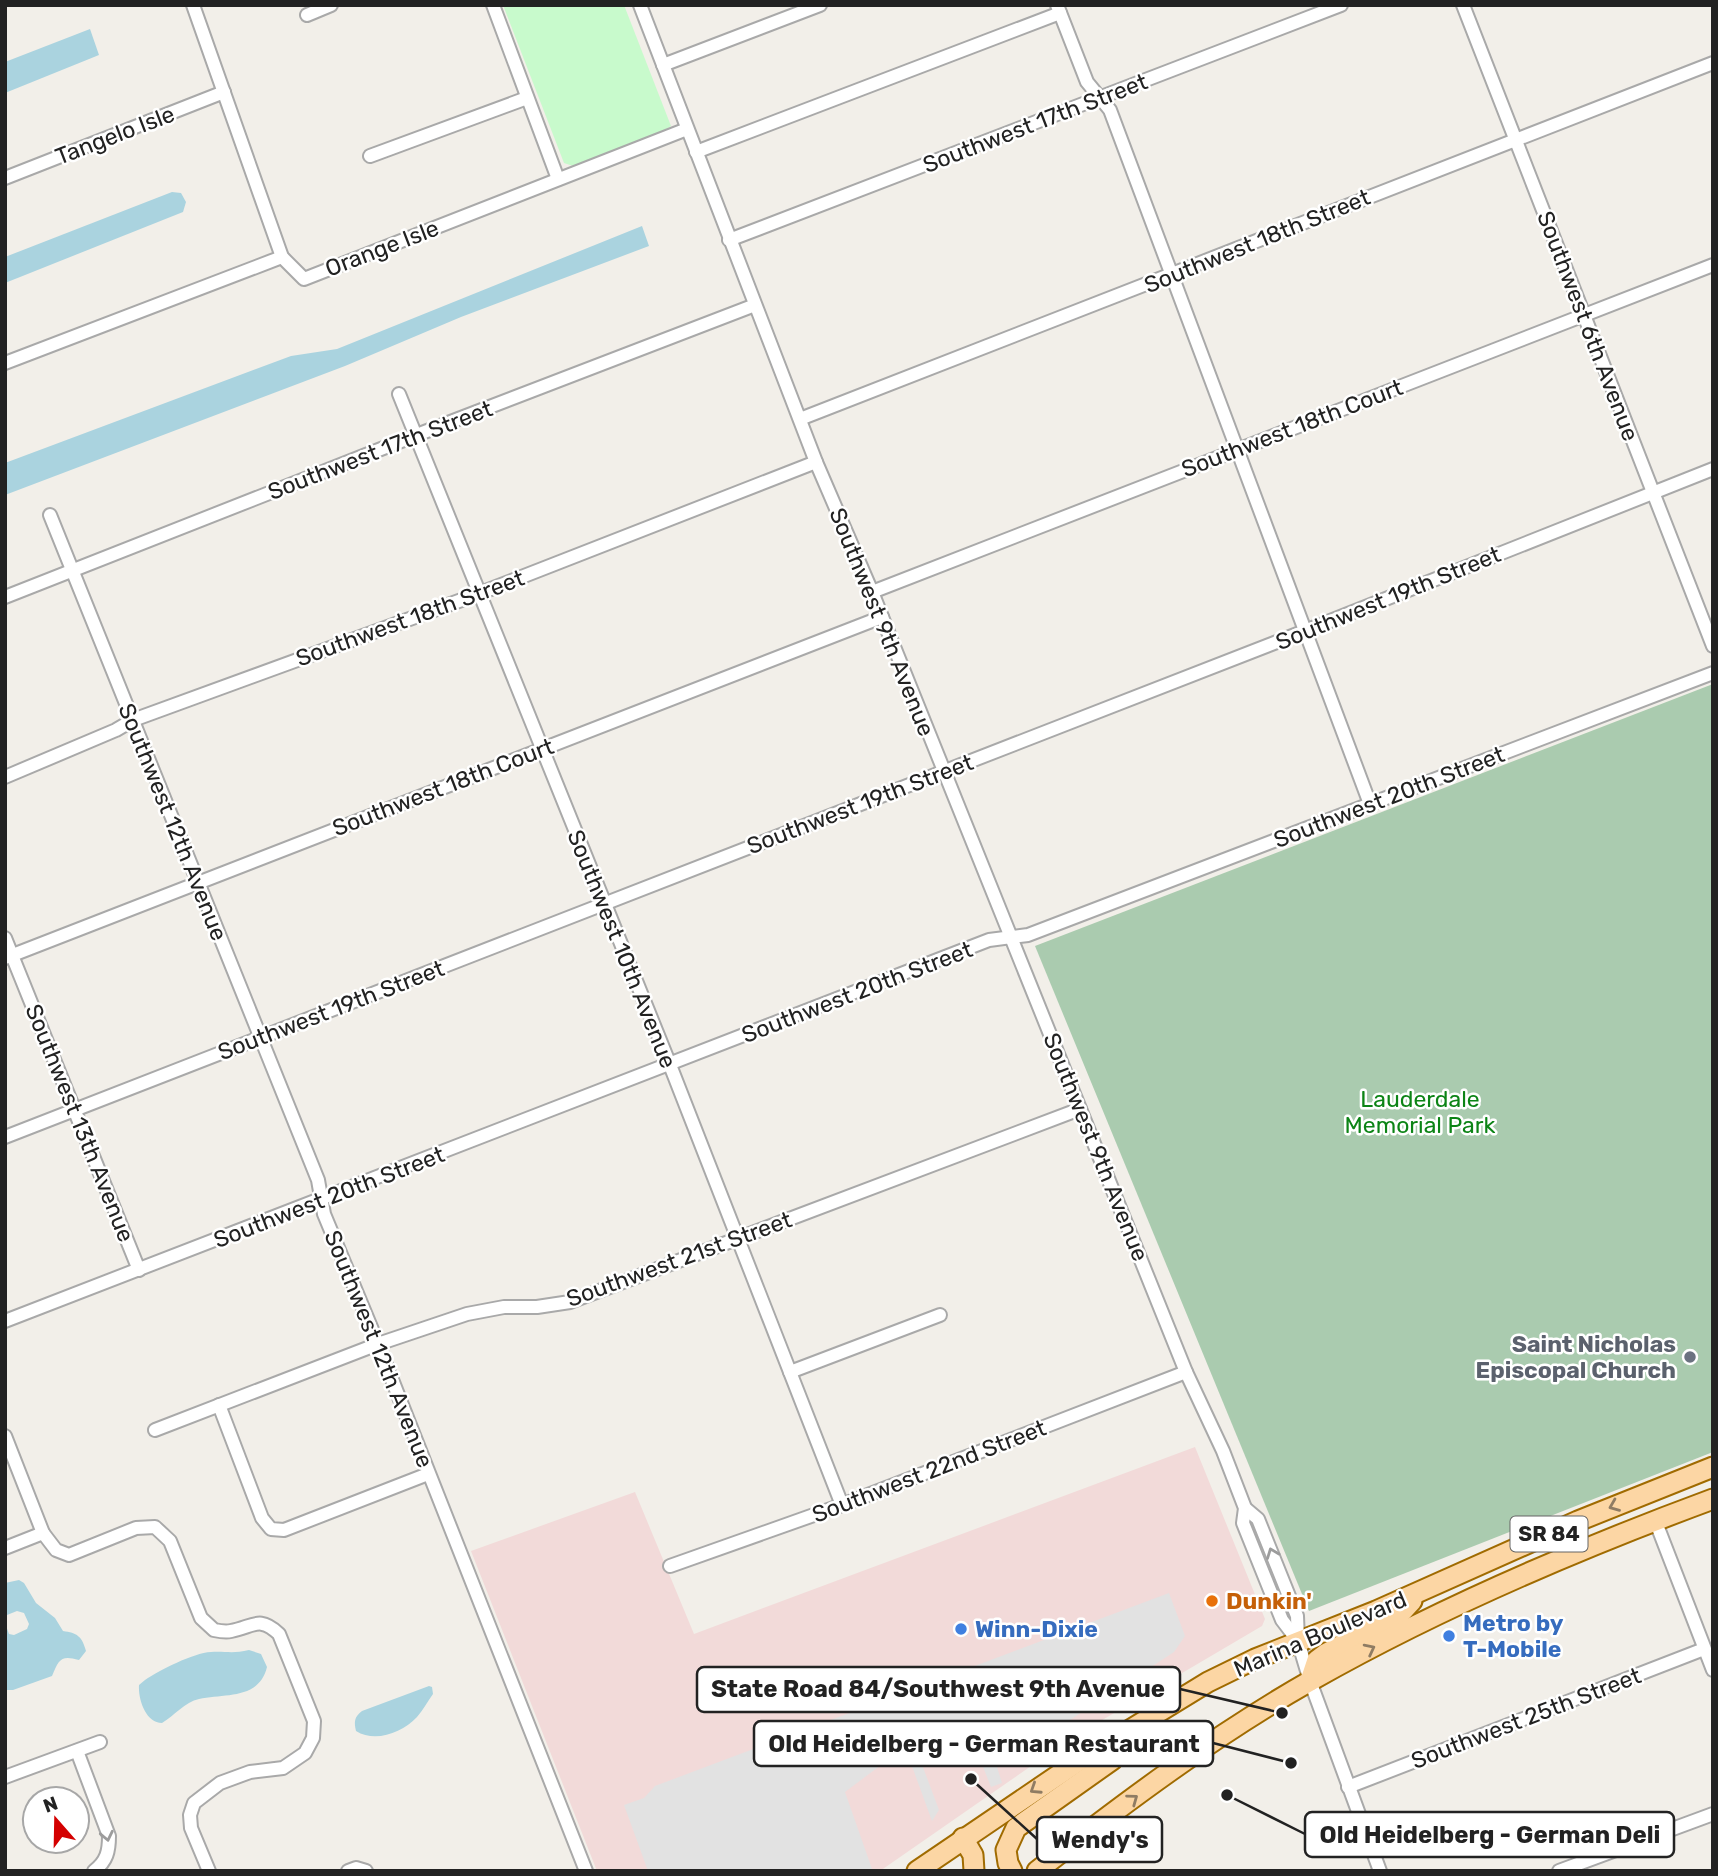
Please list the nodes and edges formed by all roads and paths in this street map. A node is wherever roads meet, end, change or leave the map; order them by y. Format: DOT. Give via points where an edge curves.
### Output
graph roads {
  1 [pos="192,5"];
  2 [pos="331,5"];
  3 [pos="493,5"];
  4 [pos="640,5"];
  5 [pos="821,5"];
  6 [pos="1341,5"];
  7 [pos="1463,5"];
  8 [pos="1059,9"];
  9 [pos="307,15"];
  10 [pos="1713,63"];
  11 [pos="663,65"];
  12 [pos="224,92"];
  13 [pos="527,98"];
  14 [pos="1100,98"];
  15 [pos="687,129"];
  16 [pos="1515,139"];
  17 [pos="696,152"];
  18 [pos="370,156"];
  19 [pos="5,178"];
  20 [pos="558,179"];
  21 [pos="729,240"];
  22 [pos="282,257"];
  23 [pos="1713,265"];
  24 [pos="1173,274"];
  25 [pos="755,305"];
  26 [pos="1585,314"];
  27 [pos="5,363"];
  28 [pos="399,394"];
  29 [pos="800,419"];
  30 [pos="414,436"];
  31 [pos="1239,449"];
  32 [pos="816,462"];
  33 [pos="1713,469"];
  34 [pos="1653,492"];
  35 [pos="50,515"];
  36 [pos="73,571"];
  37 [pos="872,592"];
  38 [pos="478,594"];
  39 [pos="5,597"];
  40 [pos="882,617"];
  41 [pos="1305,631"];
  42 [pos="1713,646"];
  43 [pos="1713,673"];
  44 [pos="133,720"];
  45 [pos="541,750"];
  46 [pos="943,772"];
  47 [pos="5,777"];
  48 [pos="1370,804"];
  49 [pos="196,882"];
  50 [pos="604,904"];
  51 [pos="1011,937"];
  52 [pos="5,938"];
  53 [pos="9,957"];
  54 [pos="260,1038"];
  55 [pos="670,1065"];
  56 [pos="1080,1109"];
  57 [pos="74,1110"];
  58 [pos="5,1137"];
  59 [pos="321,1199"];
  60 [pos="737,1238"];
  61 [pos="139,1270"];
  62 [pos="940,1315"];
  63 [pos="5,1321"];
  64 [pos="378,1344"];
  65 [pos="790,1372"];
  66 [pos="1185,1372"];
  67 [pos="219,1405"];
  68 [pos="155,1430"];
  69 [pos="5,1436"];
  70 [pos="1713,1467"];
  71 [pos="428,1474"];
  72 [pos="1677,1480"];
  73 [pos="1713,1499"];
  74 [pos="842,1506"];
  75 [pos="1655,1520"];
  76 [pos="43,1533"];
  77 [pos="5,1548"];
  78 [pos="670,1566"];
  79 [pos="1421,1591"];
  80 [pos="1298,1641"];
  81 [pos="1704,1649"];
  82 [pos="1713,1670"];
  83 [pos="1310,1681"];
  84 [pos="1134,1726"];
  85 [pos="100,1742"];
  86 [pos="77,1751"];
  87 [pos="5,1777"];
  88 [pos="1348,1787"];
  89 [pos="1713,1814"];
  90 [pos="962,1838"];
  91 [pos="94,1871"];
  92 [pos="209,1871"];
  93 [pos="348,1871"];
  94 [pos="366,1871"];
  95 [pos="586,1871"];
  96 [pos="917,1871"];
  97 [pos="974,1871"];
  98 [pos="1012,1871"];
  99 [pos="1037,1871"];
  100 [pos="1380,1871"];
  101 [pos="1559,1871"];
  1 -- 12 [label="street"];
  2 -- 9 [label="street"];
  3 -- 13 [label="street"];
  4 -- 11 [label="street, Southwest 9th Avenue"];
  5 -- 11 [label="street"];
  6 -- 14 [label="street, Southwest 17th Street"];
  7 -- 16 [label="street, Southwest 6th Avenue"];
  8 -- 14 [label="street" via="1087,82"];
  8 -- 17 [label="street"];
  10 -- 16 [label="street, Southwest 18th Street"];
  11 -- 15 [label="street, Southwest 9th Avenue"];
  12 -- 19 [label="street, Tangelo Isle"];
  12 -- 22 [label="street"];
  13 -- 18 [label="street"];
  13 -- 20 [label="street"];
  14 -- 21 [label="street, Southwest 17th Street"];
  14 -- 24 [label="street" via="1110,110"];
  15 -- 17 [label="street, Southwest 9th Avenue"];
  15 -- 20 [label="street, Orange Isle"];
  16 -- 24 [label="street, Southwest 18th Street"];
  16 -- 26 [label="street, Southwest 6th Avenue"];
  17 -- 21 [label="street, Southwest 9th Avenue"];
  20 -- 22 [label="street, Orange Isle" via="304,279"];
  21 -- 25 [label="street, Southwest 9th Avenue"];
  22 -- 27 [label="street"];
  23 -- 26 [label="street, Southwest 18th Court"];
  24 -- 29 [label="street, Southwest 18th Street"];
  24 -- 31 [label="street"];
  25 -- 29 [label="street, Southwest 9th Avenue"];
  25 -- 30 [label="street, Southwest 17th Street"];
  26 -- 31 [label="street, Southwest 18th Court"];
  26 -- 34 [label="street, Southwest 6th Avenue"];
  28 -- 30 [label="street, Southwest 10th Avenue"];
  29 -- 32 [label="street, Southwest 9th Avenue"];
  30 -- 36 [label="street, Southwest 17th Street"];
  30 -- 38 [label="street, Southwest 10th Avenue"];
  31 -- 37 [label="street, Southwest 18th Court"];
  31 -- 41 [label="street"];
  32 -- 37 [label="street, Southwest 9th Avenue"];
  32 -- 38 [label="street, Southwest 18th Street"];
  33 -- 34 [label="street, Southwest 19th Street"];
  34 -- 41 [label="street, Southwest 19th Street"];
  34 -- 42 [label="street, Southwest 6th Avenue"];
  35 -- 36 [label="street, Southwest 12th Avenue"];
  36 -- 39 [label="street, Southwest 17th Street"];
  36 -- 44 [label="street, Southwest 12th Avenue"];
  37 -- 40 [label="street, Southwest 9th Avenue"];
  38 -- 44 [label="street, Southwest 18th Street"];
  38 -- 45 [label="street, Southwest 10th Avenue"];
  40 -- 45 [label="street, Southwest 18th Court"];
  40 -- 46 [label="street, Southwest 9th Avenue"];
  41 -- 46 [label="street, Southwest 19th Street"];
  41 -- 48 [label="street"];
  43 -- 48 [label="street, Southwest 20th Street"];
  44 -- 47 [label="street, Southwest 18th Street"];
  44 -- 49 [label="street, Southwest 12th Avenue"];
  45 -- 49 [label="street, Southwest 18th Court"];
  45 -- 50 [label="street, Southwest 10th Avenue"];
  46 -- 50 [label="street, Southwest 19th Street"];
  46 -- 51 [label="street, Southwest 9th Avenue"];
  48 -- 51 [label="street, Southwest 20th Street"];
  49 -- 53 [label="street, Southwest 18th Court"];
  49 -- 54 [label="street, Southwest 12th Avenue"];
  50 -- 54 [label="street, Southwest 19th Street"];
  50 -- 55 [label="street, Southwest 10th Avenue"];
  51 -- 55 [label="street, Southwest 20th Street" via="989,940"];
  51 -- 56 [label="street, Southwest 9th Avenue"];
  52 -- 53 [label="street, Southwest 13th Avenue"];
  53 -- 57 [label="street, Southwest 13th Avenue"];
  54 -- 57 [label="street, Southwest 19th Street"];
  54 -- 59 [label="street, Southwest 12th Avenue" via="318,1180"];
  55 -- 59 [label="street, Southwest 20th Street"];
  55 -- 60 [label="street, Southwest 10th Avenue"];
  56 -- 60 [label="street, Southwest 21st Street"];
  56 -- 66 [label="street, Southwest 9th Avenue"];
  57 -- 58 [label="street, Southwest 19th Street"];
  57 -- 61 [label="street, Southwest 13th Avenue"];
  59 -- 61 [label="street, Southwest 20th Street"];
  59 -- 64 [label="street, Southwest 12th Avenue"];
  60 -- 64 [label="street, Southwest 21st Street" via="570,1302 467,1314"];
  60 -- 65 [label="street, Southwest 10th Avenue"];
  61 -- 63 [label="street, Southwest 20th Street"];
  62 -- 65 [label="street"];
  64 -- 67 [label="street, Southwest 21st Street"];
  64 -- 71 [label="street, Southwest 12th Avenue"];
  65 -- 74 [label="street, Southwest 10th Avenue"];
  66 -- 74 [label="street, Southwest 22nd Street"];
  66 -- 80 [label="street, Southwest 9th Avenue" via="1245,1507 1243,1524 1282,1620"];
  67 -- 68 [label="street, Southwest 21st Street"];
  67 -- 71 [label="street" via="262,1518 271,1528 284,1530"];
  69 -- 76 [label="street"];
  70 -- 72 [label="main road, Marina Boulevard / SR 84"];
  71 -- 95 [label="street, Southwest 12th Avenue"];
  72 -- 75 [label="main road" via="1658,1507"];
  72 -- 79 [label="main road, Marina Boulevard / SR 84, one-way"];
  73 -- 75 [label="main road, Marina Boulevard / SR 84"];
  74 -- 78 [label="street, Southwest 22nd Street"];
  75 -- 81 [label="street"];
  83 -- 75 [label="main road, Marina Boulevard / SR 84, one-way" via="1478,1596"];
  76 -- 77 [label="street"];
  76 -- 92 [label="street" via="56,1550 69,1555 136,1528 155,1527 170,1541 201,1618 214,1630 230,1631 254,1623 269,1625 279,1634 314,1721 313,1738 304,1753 283,1768 250,1772 220,1783 194,1803 191,1829"];
  79 -- 80 [label="main road, Marina Boulevard / SR 84"];
  79 -- 83 [label="main road" via="1400,1614 1317,1660"];
  80 -- 83 [label="street, Southwest 9th Avenue"];
  80 -- 84 [label="main road, Marina Boulevard / SR 84" via="1208,1682"];
  81 -- 82 [label="street"];
  81 -- 88 [label="street, Southwest 25th Street"];
  83 -- 88 [label="street, Southwest 9th Avenue"];
  99 -- 83 [label="main road, Marina Boulevard / SR 84, one-way" via="1217,1739"];
  84 -- 90 [label="main road, Marina Boulevard / SR 84, one-way"];
  84 -- 98 [label="main road" via="1112,1760 1016,1828 1006,1850"];
  85 -- 86 [label="street"];
  86 -- 87 [label="street"];
  86 -- 91 [label="street, one-way" via="109,1836 106,1859"];
  88 -- 100 [label="street, Southwest 9th Avenue"];
  89 -- 101 [label="street"];
  90 -- 96 [label="main road, Marina Boulevard / SR 84"];
  90 -- 97 [label="main road" via="973,1856"];
  93 -- 94 [label="street"];
}
